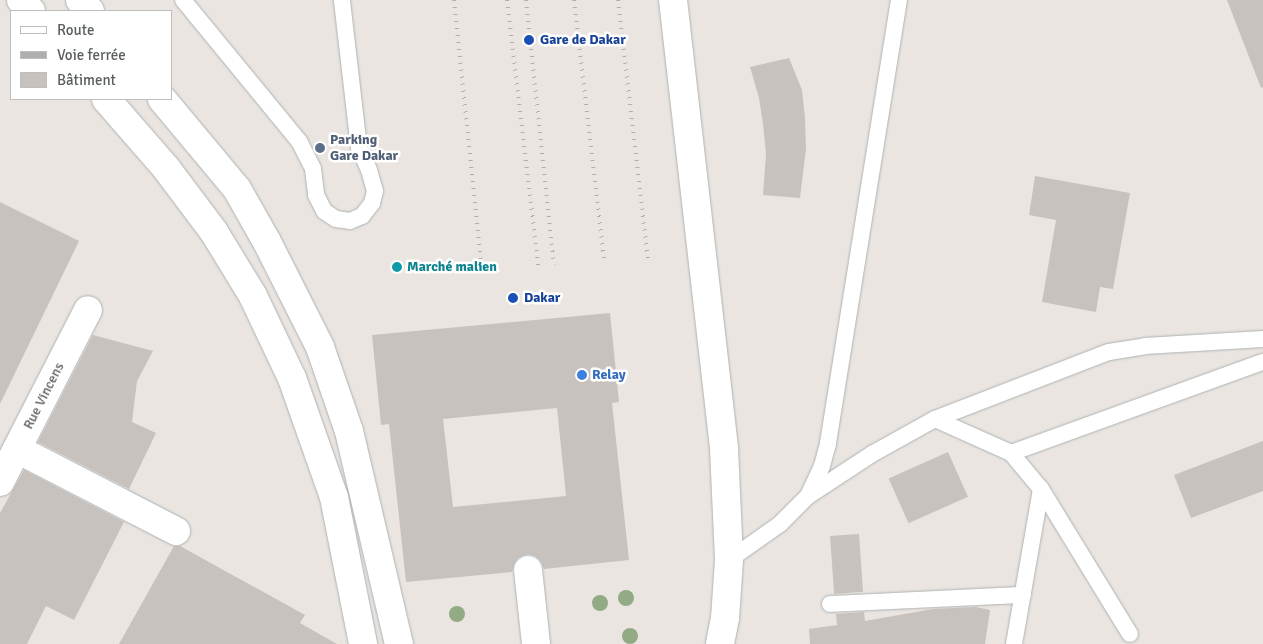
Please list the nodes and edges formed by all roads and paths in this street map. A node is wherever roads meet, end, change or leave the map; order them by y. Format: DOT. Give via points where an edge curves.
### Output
graph roads {
  1 [pos="21,0"];
  2 [pos="80,0"];
  3 [pos="183,0"];
  4 [pos="342,0"];
  5 [pos="673,0"];
  6 [pos="899,0"];
  7 [pos="30,10"];
  8 [pos="89,10"];
  9 [pos="107,100"];
  10 [pos="163,100"];
  11 [pos="88,310"];
  12 [pos="1263,339"];
  13 [pos="1263,362"];
  14 [pos="935,419"];
  15 [pos="16,449"];
  16 [pos="1012,452"];
  17 [pos="0,482"];
  18 [pos="1041,489"];
  19 [pos="808,496"];
  20 [pos="176,531"];
  21 [pos="729,560"];
  22 [pos="528,570"];
  23 [pos="1023,595"];
  24 [pos="830,604"];
  25 [pos="1130,634"];
  26 [pos="363,644"];
  27 [pos="399,644"];
  28 [pos="536,644"];
  29 [pos="720,644"];
  30 [pos="1014,644"];
  1 -- 7 [label="street"];
  2 -- 8 [label="street"];
  3 -- 4 [label="lane" via="299,141 313,169 316,195 324,211 336,219 350,221 362,216 372,203 375,191 359,148"];
  5 -- 21 [label="street" via="724,449"];
  6 -- 19 [label="lane" via="828,443 822,466"];
  9 -- 26 [label="street" via="166,168 214,232 253,296 292,378 334,497"];
  10 -- 27 [label="street" via="237,190 320,347 349,431"];
  11 -- 15 [label="street, Rue Vincens"];
  12 -- 14 [label="lane" via="1145,346 1109,352"];
  13 -- 16 [label="lane"];
  14 -- 16 [label="lane"];
  14 -- 19 [label="lane" via="872,454"];
  15 -- 17 [label="street, Rue Vincens"];
  15 -- 20 [label="street"];
  16 -- 18 [label="lane"];
  18 -- 23 [label="lane"];
  18 -- 25 [label="lane"];
  19 -- 21 [label="lane" via="780,524"];
  21 -- 29 [label="street"];
  22 -- 28 [label="street"];
  23 -- 24 [label="lane"];
  23 -- 30 [label="lane"];
}
